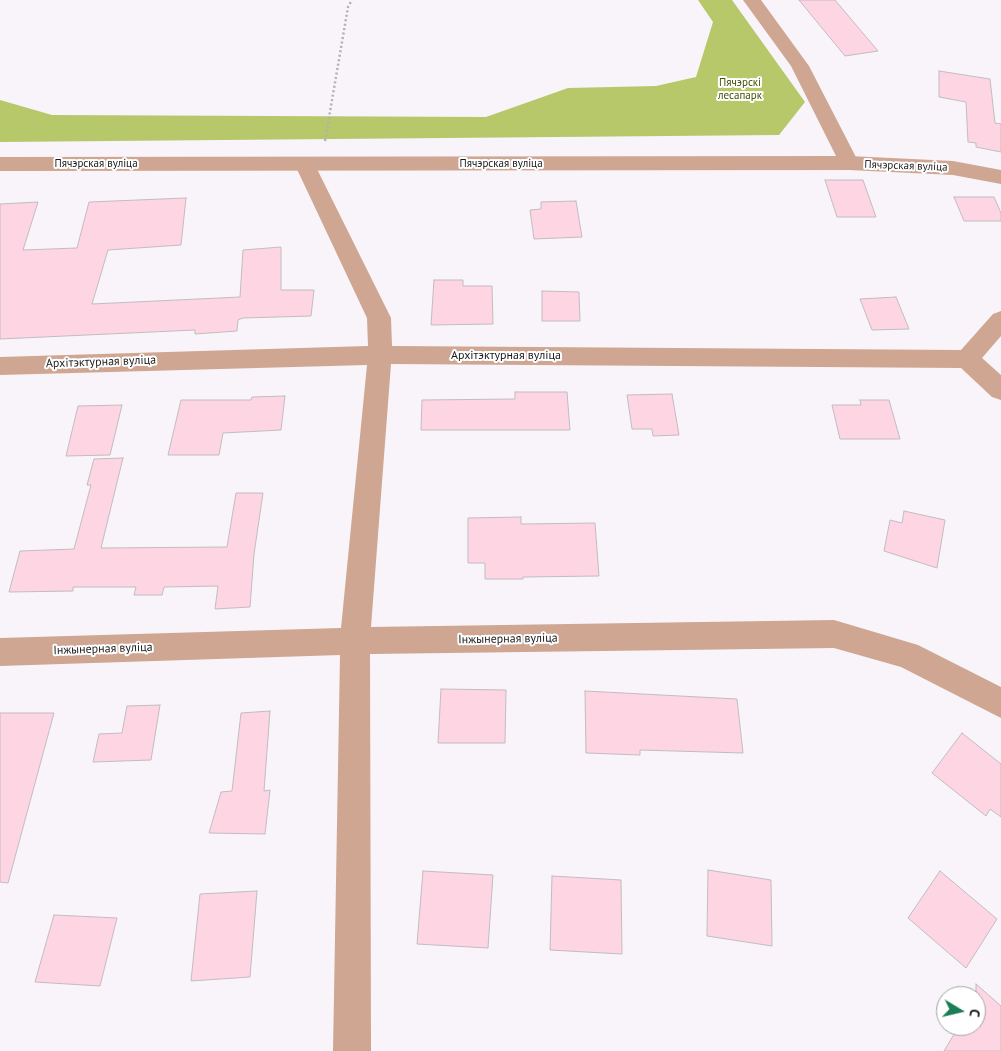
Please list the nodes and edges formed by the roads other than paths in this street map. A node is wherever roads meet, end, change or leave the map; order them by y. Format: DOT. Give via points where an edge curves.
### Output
graph roads {
  1 [pos="752,0"];
  2 [pos="849,163"];
  3 [pos="0,164"];
  4 [pos="313,165"];
  5 [pos="1001,177"];
  6 [pos="1001,320"];
  7 [pos="380,355"];
  8 [pos="966,359"];
  9 [pos="0,366"];
  10 [pos="1001,390"];
  11 [pos="355,641"];
  12 [pos="0,652"];
  13 [pos="1001,703"];
  14 [pos="352,1051"];
  1 -- 2 [label="street" via="800,66"];
  2 -- 4 [label="street, Пячэрская вуліца"];
  2 -- 5 [label="street, Пячэрская вуліца" via="953,168"];
  3 -- 4 [label="street, Пячэрская вуліца"];
  4 -- 7 [label="street" via="379,318"];
  6 -- 8 [label="street"];
  7 -- 8 [label="street, Архітэктурная вуліца"];
  7 -- 9 [label="street, Архітэктурная вуліца"];
  7 -- 11 [label="street"];
  8 -- 10 [label="street"];
  11 -- 12 [label="street, Інжынерная вуліца"];
  11 -- 13 [label="street, Інжынерная вуліца" via="834,634 907,655"];
  11 -- 14 [label="street"];
}
